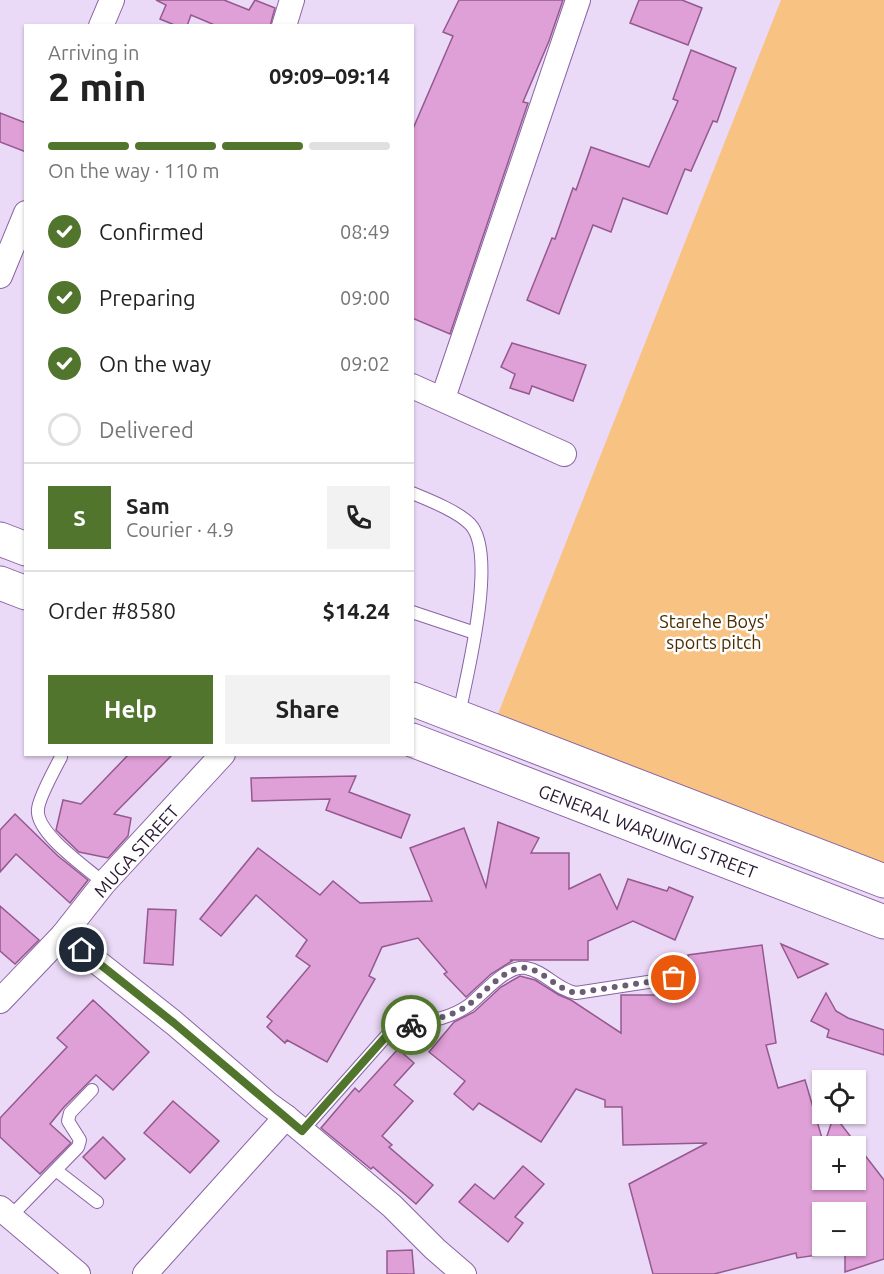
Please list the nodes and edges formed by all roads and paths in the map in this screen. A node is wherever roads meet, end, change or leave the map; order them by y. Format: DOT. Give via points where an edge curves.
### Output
graph roads {
  1 [pos="112,0"];
  2 [pos="292,0"];
  3 [pos="578,0"];
  4 [pos="102,24"];
  5 [pos="285,24"];
  6 [pos="17,227"];
  7 [pos="0,276"];
  8 [pos="414,387"];
  9 [pos="443,398"];
  10 [pos="564,454"];
  11 [pos="414,494"];
  12 [pos="0,539"];
  13 [pos="24,548"];
  14 [pos="0,583"];
  15 [pos="24,592"];
  16 [pos="414,613"];
  17 [pos="475,633"];
  18 [pos="414,700"];
  19 [pos="459,717"];
  20 [pos="414,741"];
  21 [pos="221,756"];
  22 [pos="61,757"];
  23 [pos="884,881"];
  24 [pos="104,883"];
  25 [pos="884,922"];
  26 [pos="63,935"];
  27 [pos="674,978"];
  28 [pos="0,1001"];
  29 [pos="92,1090"];
  30 [pos="294,1124"];
  31 [pos="57,1171"];
  32 [pos="96,1202"];
  33 [pos="3,1218"];
  34 [pos="78,1274"];
  35 [pos="145,1274"];
  36 [pos="464,1274"];
  1 -- 4 [label="street"];
  2 -- 5 [label="street"];
  3 -- 9 [label="street"];
  6 -- 7 [label="street"];
  8 -- 9 [label="street"];
  9 -- 10 [label="street"];
  11 -- 17 [label="lane" via="471,525 481,550 482,592"];
  12 -- 13 [label="main road"];
  14 -- 15 [label="main road"];
  16 -- 17 [label="lane"];
  17 -- 19 [label="lane"];
  18 -- 19 [label="main road"];
  19 -- 23 [label="main road"];
  20 -- 25 [label="main road, GENERAL WARUINGI STREET"];
  21 -- 24 [label="street, MUGA STREET"];
  22 -- 24 [label="lane" via="38,807 38,818 45,832"];
  24 -- 26 [label="street, MUGA STREET"];
  26 -- 28 [label="street, MUGA STREET"];
  26 -- 30 [label="street"];
  27 -- 30 [label="lane" via="576,993 567,992 533,970 516,969 455,1013 394,1029"];
  29 -- 31 [label="lane" via="70,1113 68,1121 80,1140"];
  30 -- 35 [label="street"];
  30 -- 36 [label="street" via="392,1206"];
  31 -- 32 [label="lane"];
  31 -- 33 [label="lane"];
  33 -- 34 [label="street"];
}
